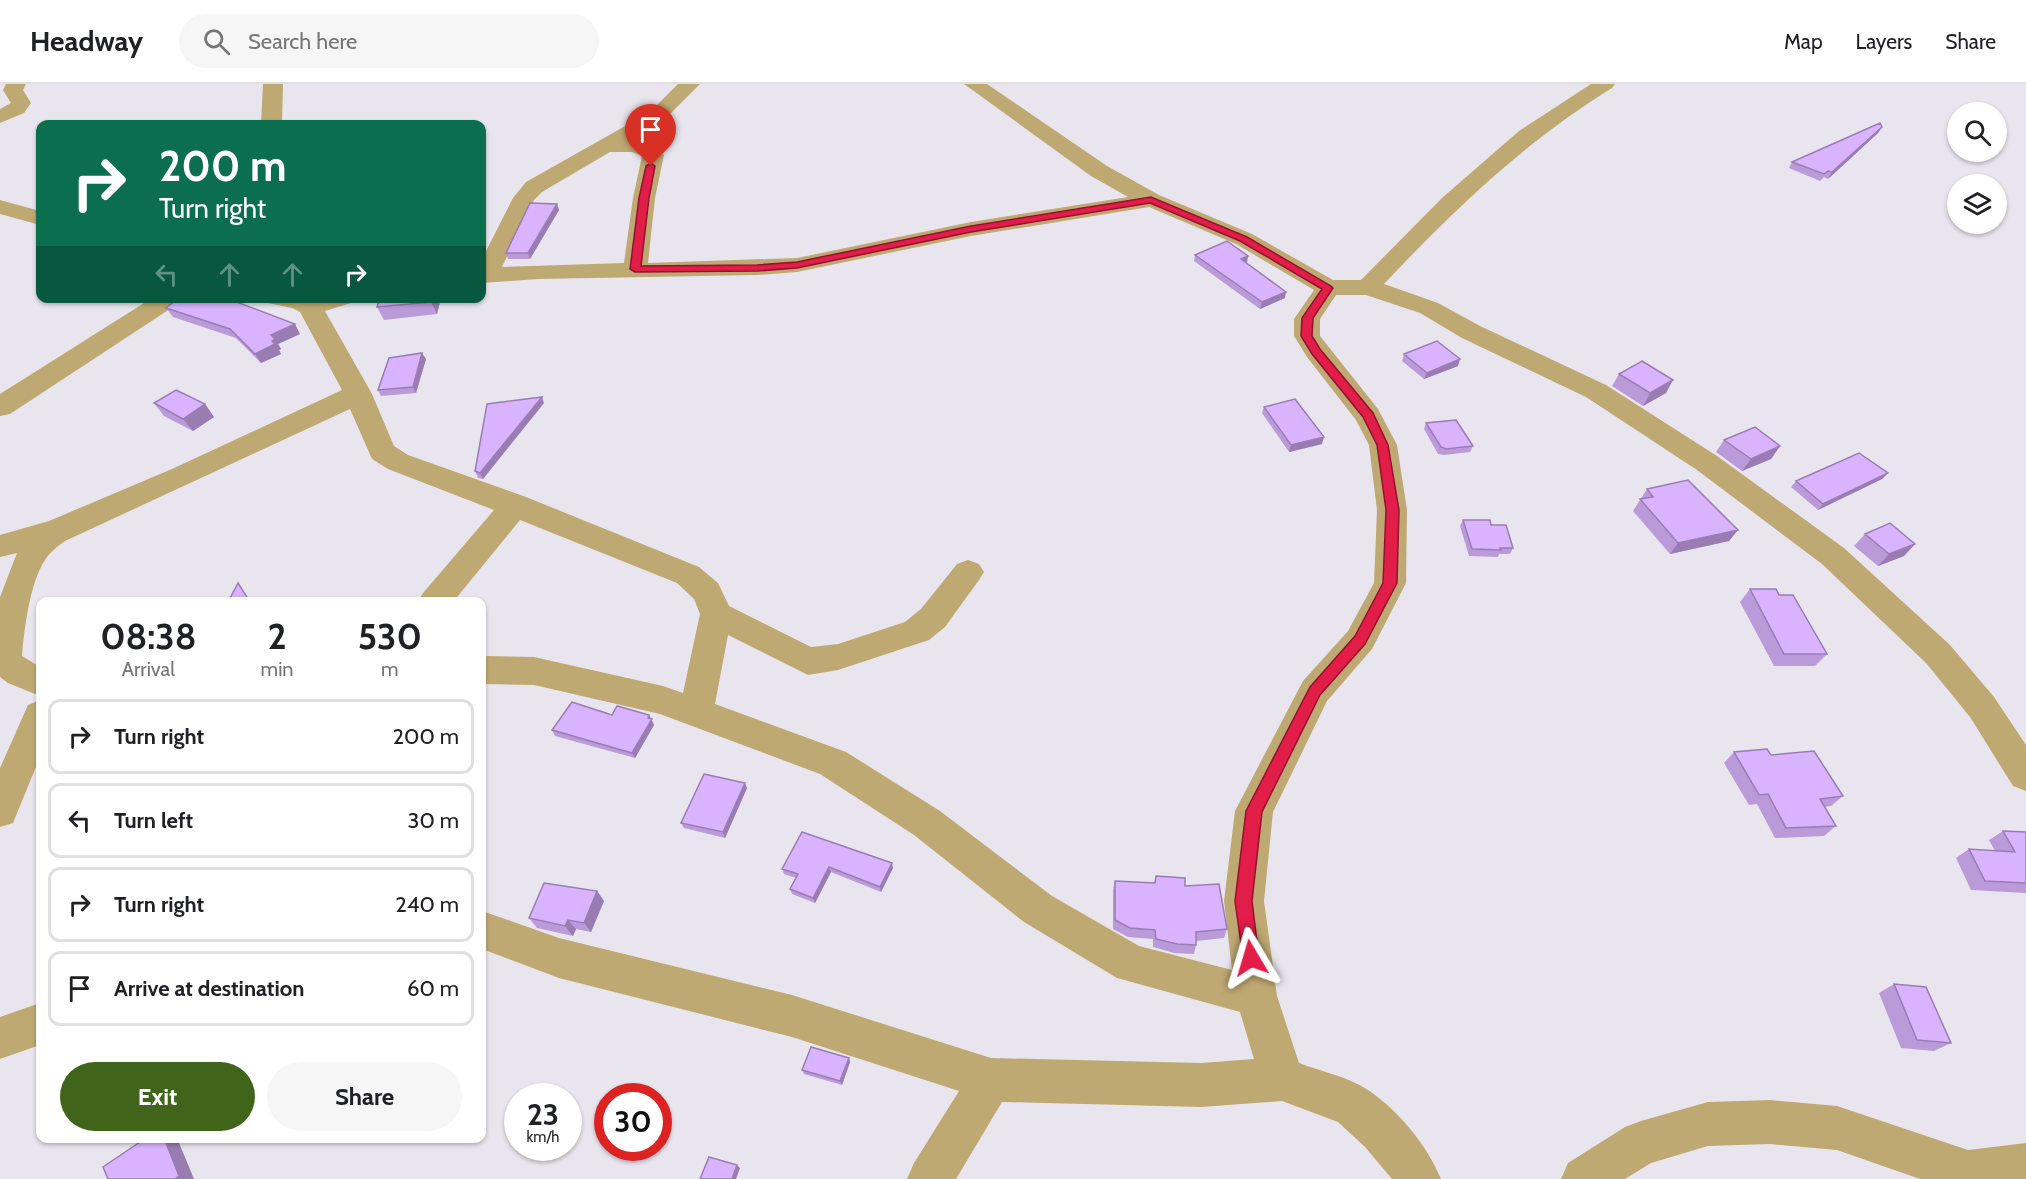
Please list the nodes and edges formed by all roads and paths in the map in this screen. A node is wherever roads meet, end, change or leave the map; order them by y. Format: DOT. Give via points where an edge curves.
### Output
graph roads {
  1 [pos="16,84"];
  2 [pos="273,84"];
  3 [pos="690,84"];
  4 [pos="974,84"];
  5 [pos="1605,84"];
  6 [pos="0,117"];
  7 [pos="272,120"];
  8 [pos="607,146"];
  9 [pos="1151,200"];
  10 [pos="0,207"];
  11 [pos="36,217"];
  12 [pos="635,269"];
  13 [pos="486,271"];
  14 [pos="486,275"];
  15 [pos="1368,287"];
  16 [pos="1328,288"];
  17 [pos="162,303"];
  18 [pos="303,303"];
  19 [pos="324,303"];
  20 [pos="310,307"];
  21 [pos="358,394"];
  22 [pos="0,406"];
  23 [pos="515,506"];
  24 [pos="58,530"];
  25 [pos="0,546"];
  26 [pos="968,572"];
  27 [pos="438,597"];
  28 [pos="716,614"];
  29 [pos="2,662"];
  30 [pos="486,670"];
  31 [pos="36,680"];
  32 [pos="696,711"];
  33 [pos="36,726"];
  34 [pos="2026,775"];
  35 [pos="0,811"];
  36 [pos="486,931"];
  37 [pos="1256,996"];
  38 [pos="36,1025"];
  39 [pos="0,1038"];
  40 [pos="1282,1079"];
  41 [pos="991,1080"];
  42 [pos="2026,1166"];
  43 [pos="930,1179"];
  44 [pos="1418,1179"];
  45 [pos="1584,1179"];
  1 -- 6 [label="street" via="13,90 21,103"];
  2 -- 7 [label="street"];
  3 -- 8 [label="street" via="657,116"];
  4 -- 9 [label="street" via="1099,171"];
  5 -- 15 [label="street" via="1504,154 1454,198"];
  8 -- 12 [label="street" via="641,146 653,155"];
  8 -- 13 [label="street" via="534,186"];
  9 -- 12 [label="street" via="971,229 797,265"];
  9 -- 16 [label="street" via="1244,239"];
  10 -- 11 [label="street"];
  12 -- 14 [label="street"];
  15 -- 16 [label="street"];
  15 -- 34 [label="street" via="1429,308 1596,391 1707,463 1833,556 1938,654 1982,707"];
  16 -- 37 [label="street" via="1308,318 1307,336 1368,416 1383,445 1392,510 1390,583 1360,640 1315,691 1254,811 1244,901"];
  17 -- 22 [label="street"];
  18 -- 20 [label="street"];
  19 -- 20 [label="street"];
  20 -- 21 [label="street"];
  21 -- 23 [label="street" via="382,452 398,462"];
  21 -- 24 [label="street"];
  23 -- 27 [label="street"];
  23 -- 28 [label="street" via="688,575 707,592"];
  24 -- 25 [label="street"];
  24 -- 29 [label="street" via="30,557"];
  26 -- 28 [label="street" via="933,618 917,631 819,662 799,658"];
  28 -- 32 [label="street"];
  29 -- 31 [label="street"];
  30 -- 32 [label="street" via="534,671"];
  32 -- 37 [label="street" via="833,763 927,823 1038,909 1131,964"];
  33 -- 35 [label="street"];
  36 -- 41 [label="street" via="559,958 792,1016"];
  37 -- 40 [label="street"];
  38 -- 39 [label="street"];
  40 -- 41 [label="street" via="1201,1085"];
  40 -- 44 [label="street" via="1352,1105 1381,1131"];
  41 -- 43 [label="street"];
  42 -- 45 [label="street" via="1968,1173 1837,1128 1770,1122 1708,1124 1641,1143"];
}
